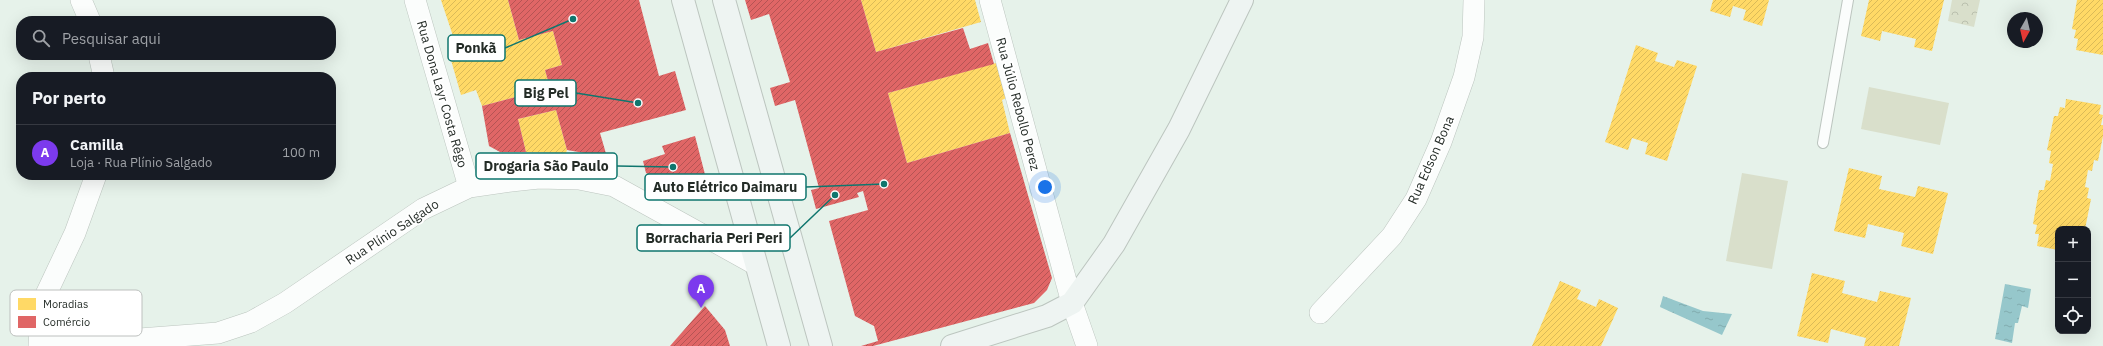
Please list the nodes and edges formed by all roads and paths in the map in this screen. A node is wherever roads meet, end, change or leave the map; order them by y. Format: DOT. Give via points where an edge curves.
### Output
graph roads {
  1 [pos="82,0"];
  2 [pos="415,0"];
  3 [pos="683,0"];
  4 [pos="724,0"];
  5 [pos="990,0"];
  6 [pos="1242,0"];
  7 [pos="1474,0"];
  8 [pos="1848,0"];
  9 [pos="88,16"];
  10 [pos="100,60"];
  11 [pos="103,72"];
  12 [pos="1823,142"];
  13 [pos="94,180"];
  14 [pos="468,187"];
  15 [pos="755,264"];
  16 [pos="48,290"];
  17 [pos="1072,303"];
  18 [pos="1320,313"];
  19 [pos="39,336"];
  20 [pos="38,346"];
  21 [pos="48,346"];
  22 [pos="779,346"];
  23 [pos="820,346"];
  24 [pos="952,346"];
  25 [pos="1087,346"];
  1 -- 9 [label="street"];
  2 -- 14 [label="street, Rua Dona Layr Costa Rêgo"];
  3 -- 15 [label="main road"];
  4 -- 23 [label="main road"];
  5 -- 17 [label="street, Rua Júlio Rebollo Perez"];
  6 -- 17 [label="main road" via="1179,129 1114,244"];
  7 -- 18 [label="street, Rua Edson Bona" via="1473,37 1464,77 1441,142 1416,198 1392,236"];
  8 -- 12 [label="lane"];
  10 -- 11 [label="street"];
  13 -- 16 [label="street" via="75,233"];
  14 -- 15 [label="street, Rua Plínio Salgado" via="539,178 579,179 614,186"];
  14 -- 21 [label="street, Rua Plínio Salgado" via="423,209 285,303 251,322 218,333"];
  15 -- 22 [label="main road"];
  17 -- 24 [label="main road" via="1047,316"];
  17 -- 25 [label="street, Rua Júlio Rebollo Perez"];
  19 -- 20 [label="street"];
}
